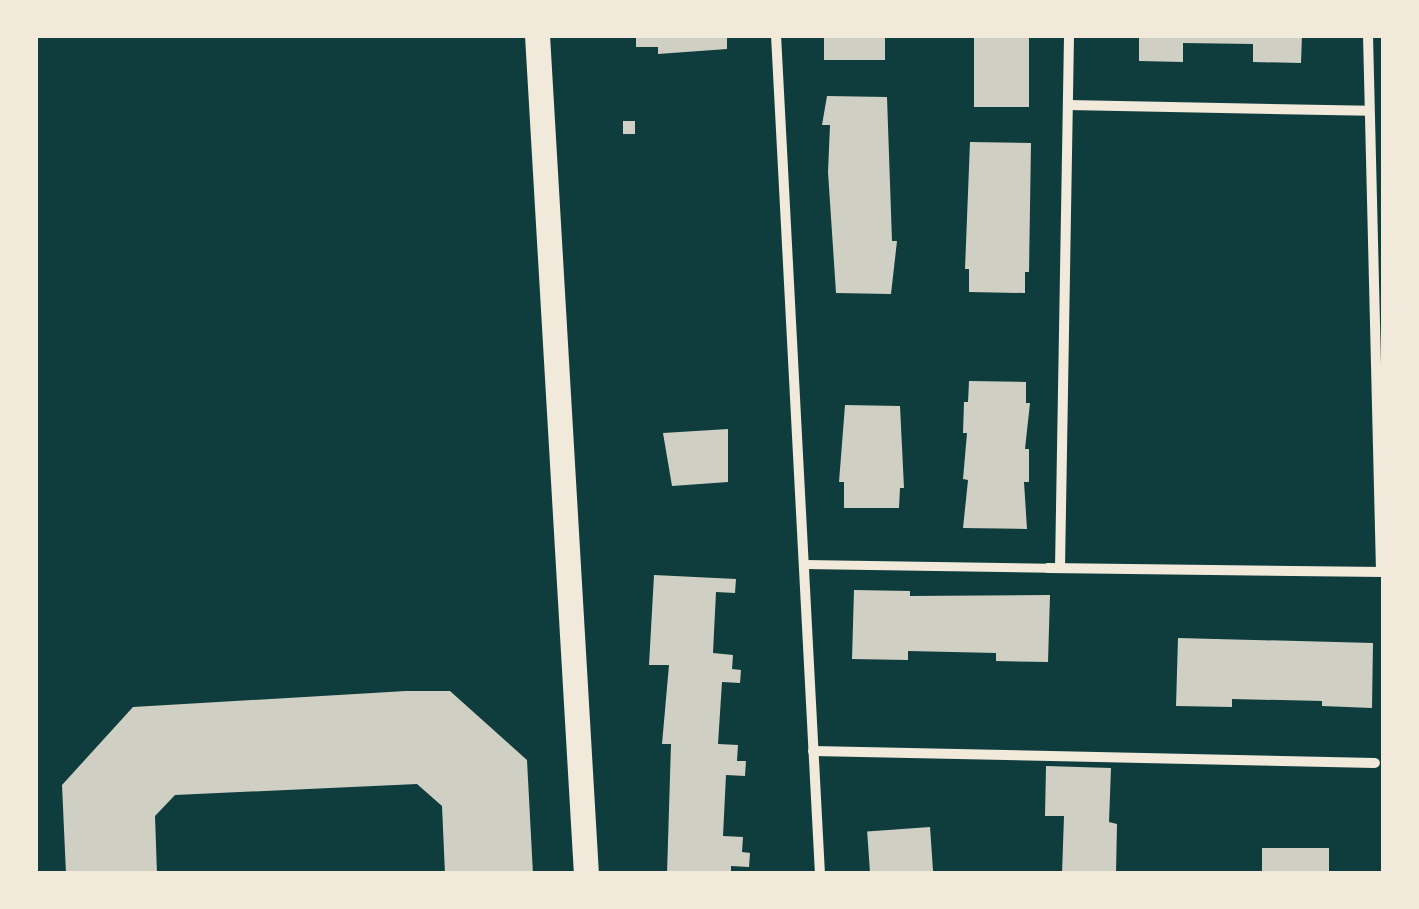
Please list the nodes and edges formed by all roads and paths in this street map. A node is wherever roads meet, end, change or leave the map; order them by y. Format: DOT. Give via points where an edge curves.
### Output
graph roads {
  1 [pos="537,35"];
  2 [pos="776,35"];
  3 [pos="1069,35"];
  4 [pos="1368,35"];
  5 [pos="1068,105"];
  6 [pos="1369,111"];
  7 [pos="804,564"];
  8 [pos="1054,568"];
  9 [pos="1383,572"];
  10 [pos="813,751"];
  11 [pos="1375,763"];
  12 [pos="586,874"];
  13 [pos="820,874"];
  1 -- 12 [label="main road"];
  2 -- 7 [label="street"];
  3 -- 5 [label="street"];
  4 -- 6 [label="street"];
  5 -- 6 [label="street"];
  5 -- 8 [label="street"];
  6 -- 9 [label="street"];
  7 -- 8 [label="street"];
  7 -- 10 [label="street"];
  8 -- 9 [label="street"];
  10 -- 11 [label="street"];
  10 -- 13 [label="street"];
}
